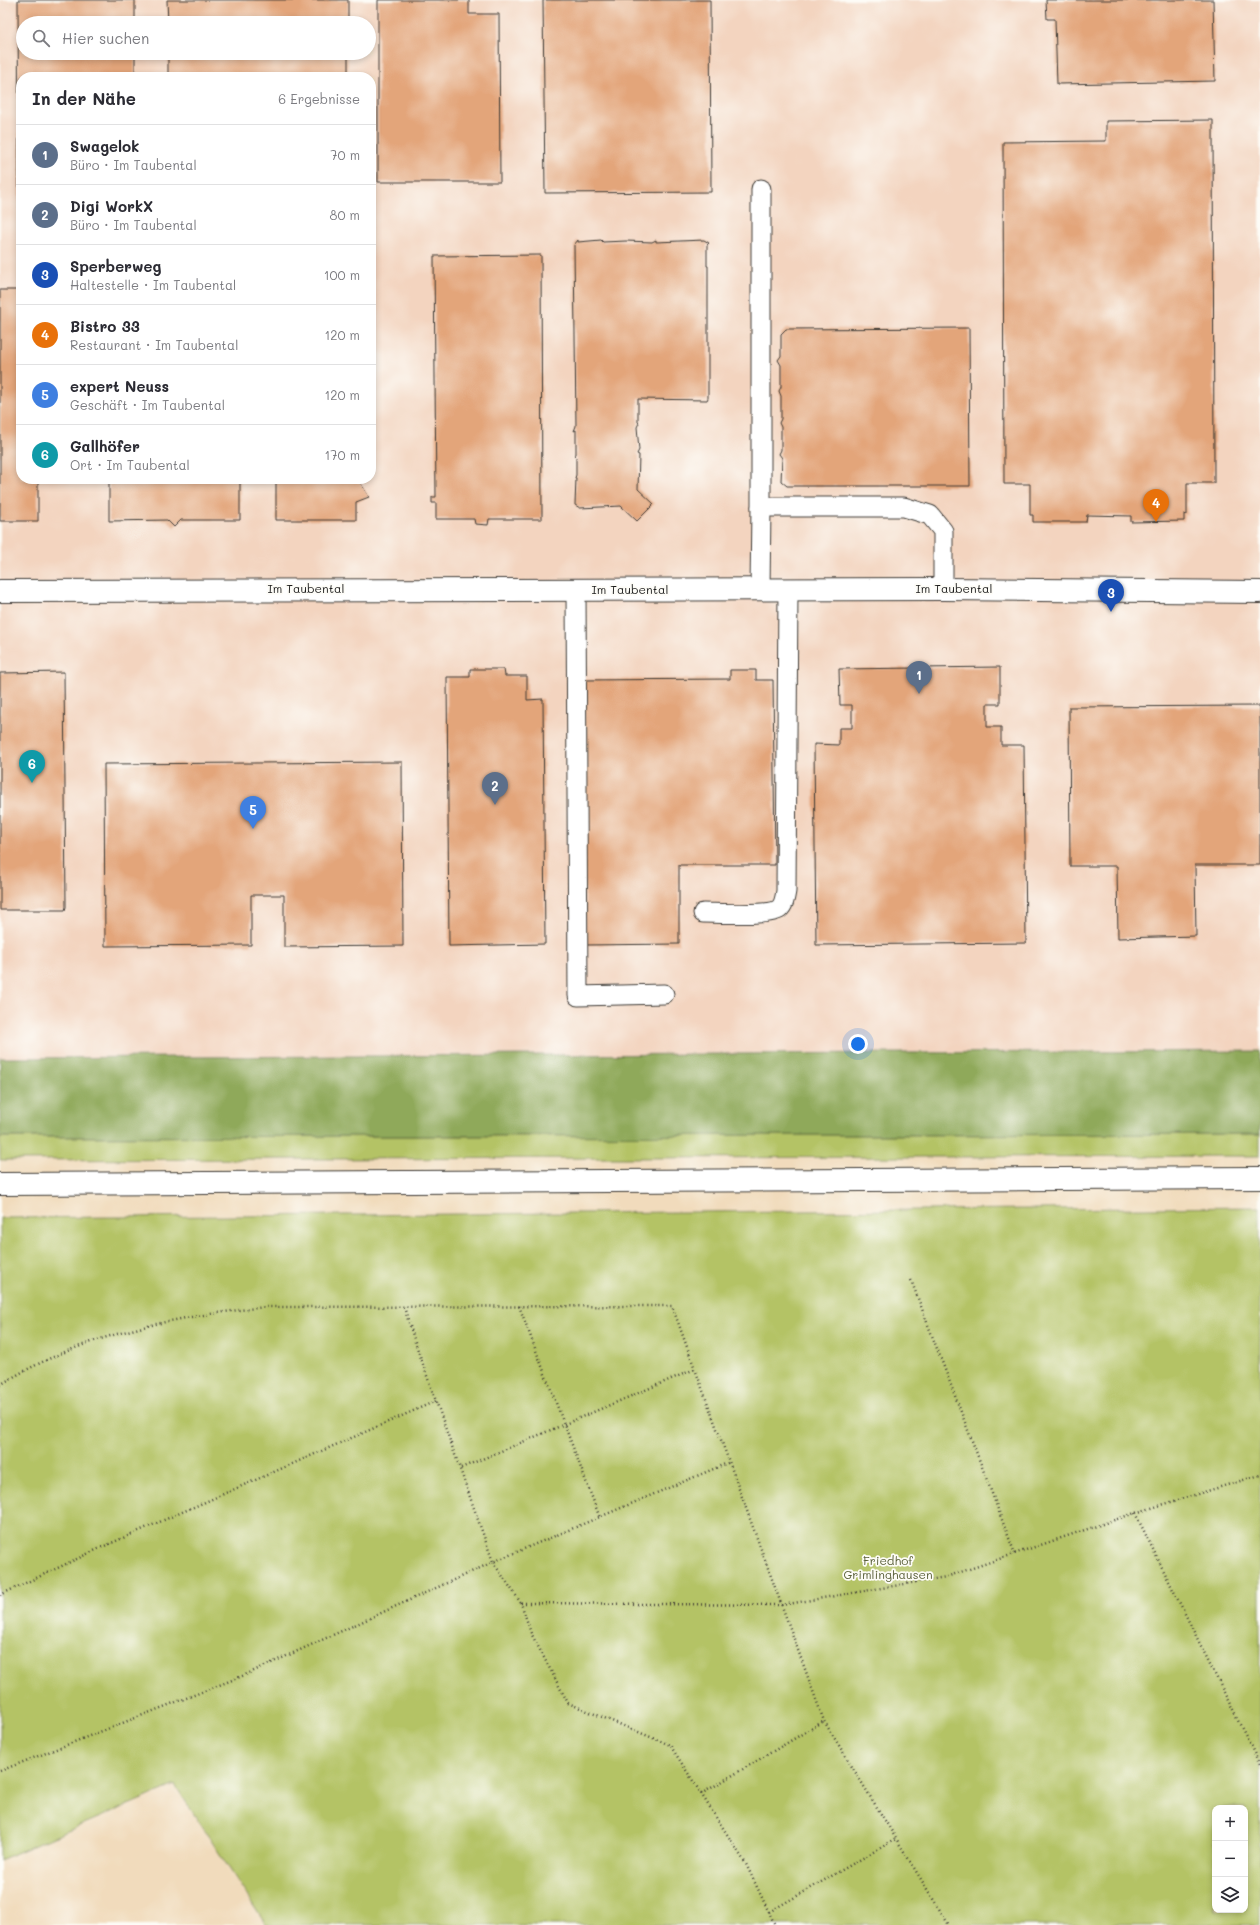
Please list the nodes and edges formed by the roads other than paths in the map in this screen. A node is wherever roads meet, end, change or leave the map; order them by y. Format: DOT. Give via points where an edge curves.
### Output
graph roads {
  1 [pos="761,189"];
  2 [pos="761,507"];
  3 [pos="760,589"];
  4 [pos="788,589"];
  5 [pos="943,589"];
  6 [pos="576,590"];
  7 [pos="0,591"];
  8 [pos="1260,592"];
  9 [pos="703,913"];
  10 [pos="664,994"];
  11 [pos="1260,1178"];
  12 [pos="0,1184"];
  1 -- 2 [label="lane"];
  2 -- 3 [label="lane"];
  2 -- 5 [label="lane" via="904,507 930,515 943,531"];
  3 -- 4 [label="street, Im Taubental"];
  3 -- 6 [label="street, Im Taubental"];
  4 -- 5 [label="street, Im Taubental"];
  4 -- 9 [label="lane" via="784,901 779,909 768,912"];
  5 -- 8 [label="street, Im Taubental"];
  6 -- 7 [label="street, Im Taubental"];
  6 -- 10 [label="lane" via="578,996"];
  11 -- 12 [label="street"];
}
